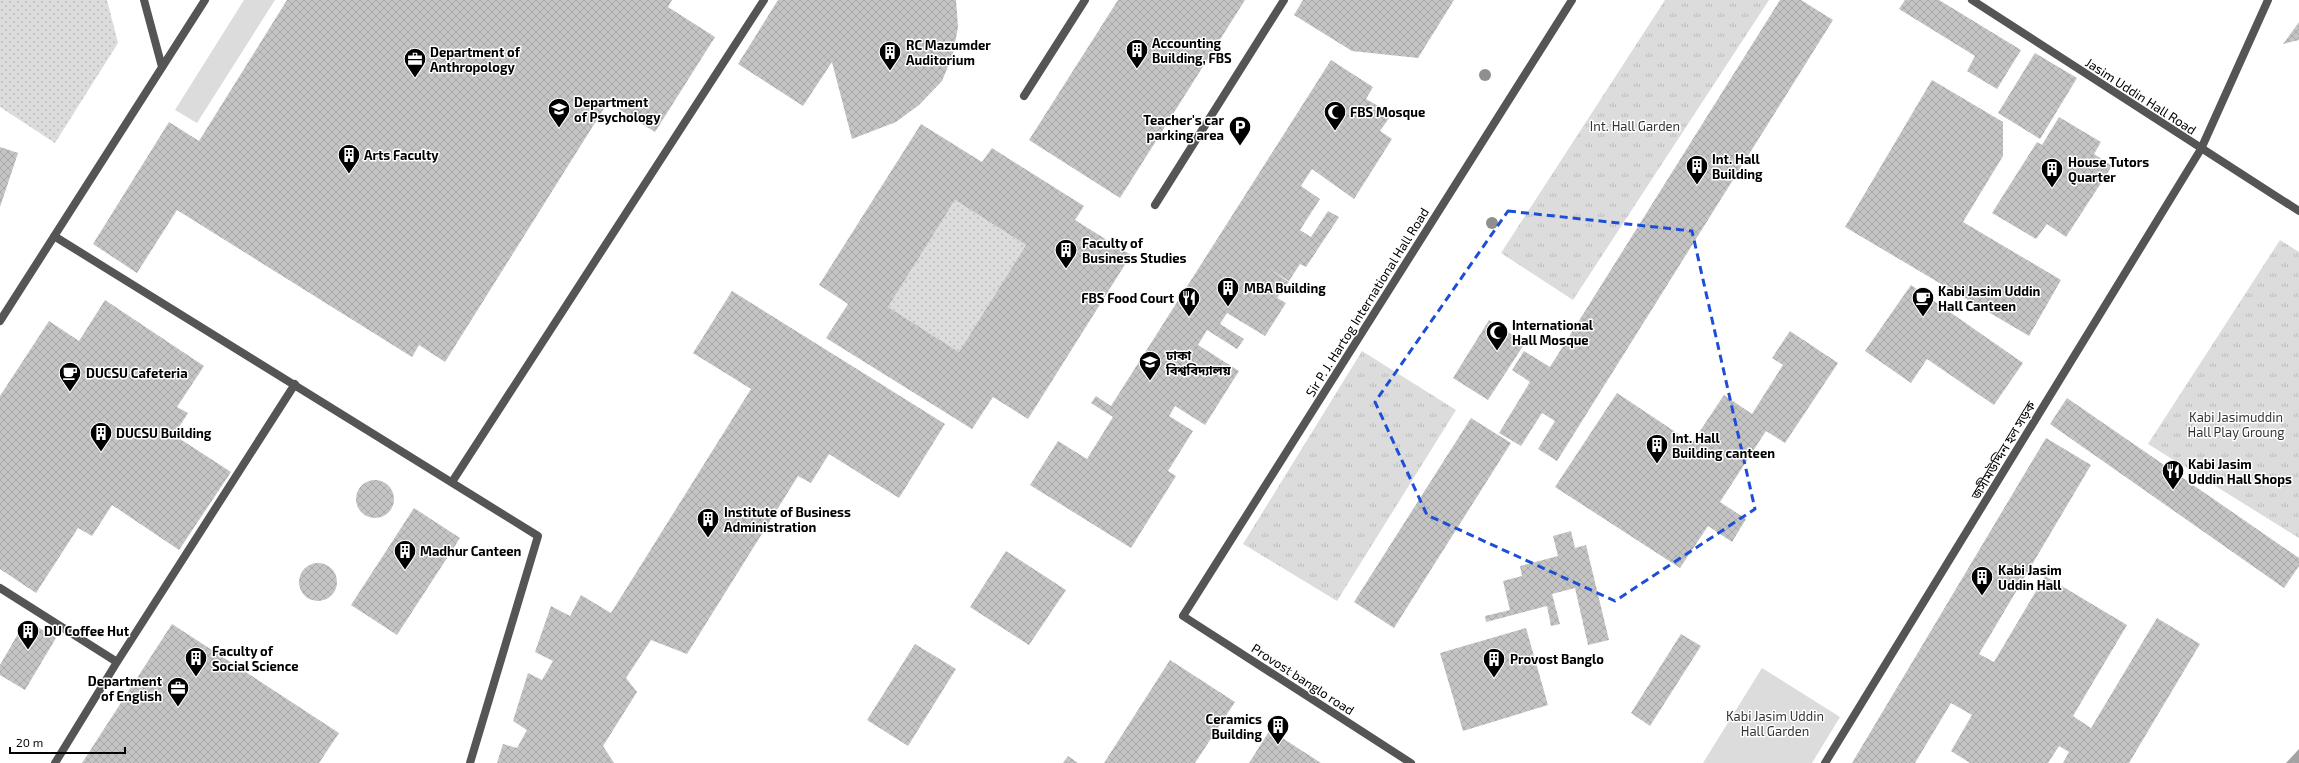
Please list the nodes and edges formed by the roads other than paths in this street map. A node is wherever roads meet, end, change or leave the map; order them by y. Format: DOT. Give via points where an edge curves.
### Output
graph roads {
  1 [pos="144,0"];
  2 [pos="205,0"];
  3 [pos="764,0"];
  4 [pos="1085,0"];
  5 [pos="1284,0"];
  6 [pos="1572,0"];
  7 [pos="1972,0"];
  8 [pos="2268,0"];
  9 [pos="162,68"];
  10 [pos="1024,96"];
  11 [pos="2201,149"];
  12 [pos="1155,205"];
  13 [pos="2299,211"];
  14 [pos="54,236"];
  15 [pos="0,321"];
  16 [pos="295,384"];
  17 [pos="452,482"];
  18 [pos="0,588"];
  19 [pos="1183,616"];
  20 [pos="117,662"];
  21 [pos="55,763"];
  22 [pos="470,763"];
  23 [pos="1411,763"];
  24 [pos="1825,763"];
  1 -- 9 [label="lane"];
  2 -- 9 [label="lane"];
  3 -- 17 [label="lane"];
  4 -- 10 [label="lane"];
  5 -- 12 [label="lane"];
  6 -- 19 [label="lane, Sir P. J. Hartog International Hall Road"];
  7 -- 11 [label="lane, Jasim Uddin Hall Road"];
  8 -- 11 [label="lane, জসীমউদ্দিন হল সড়ক"];
  9 -- 14 [label="lane"];
  11 -- 13 [label="lane, Jasim Uddin Hall Road"];
  11 -- 24 [label="lane, জসীমউদ্দিন হল সড়ক"];
  14 -- 15 [label="lane"];
  14 -- 16 [label="lane"];
  16 -- 17 [label="lane"];
  16 -- 20 [label="lane"];
  17 -- 22 [label="lane" via="538,536"];
  18 -- 20 [label="lane"];
  19 -- 23 [label="lane, Provost banglo road"];
  20 -- 21 [label="lane"];
}
